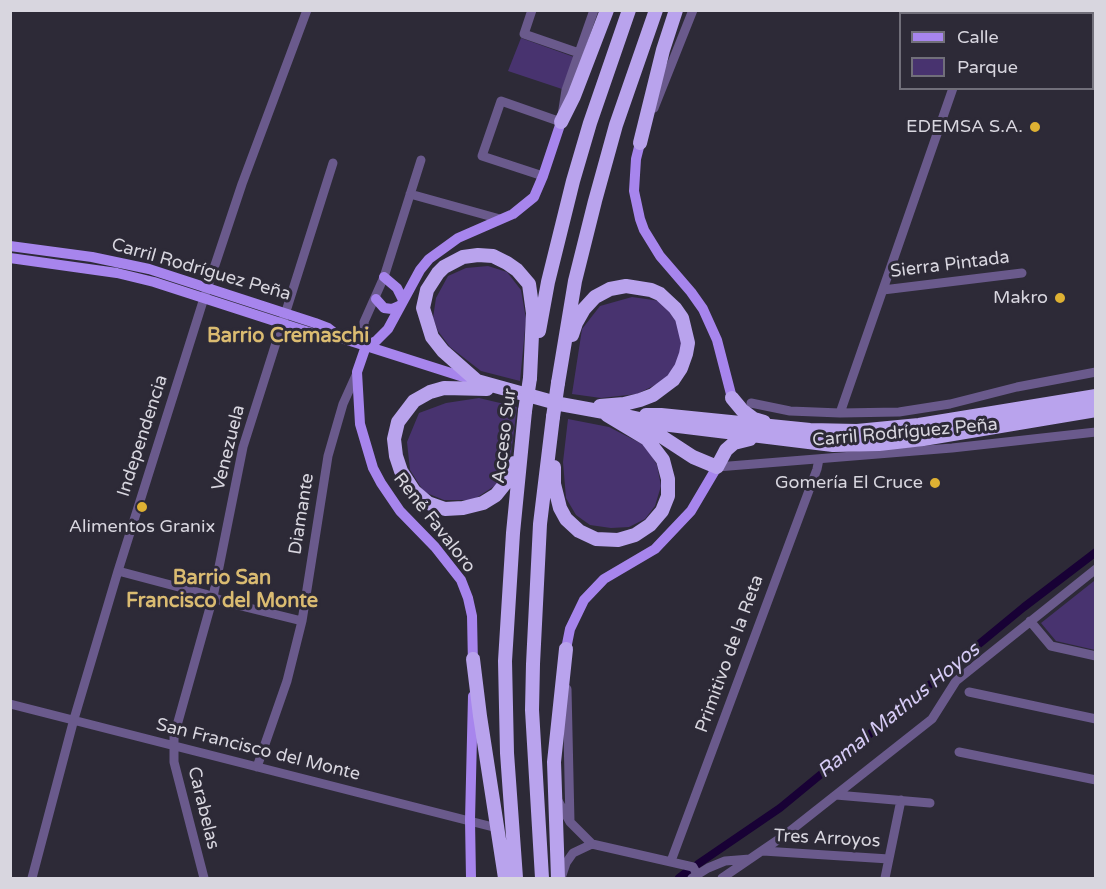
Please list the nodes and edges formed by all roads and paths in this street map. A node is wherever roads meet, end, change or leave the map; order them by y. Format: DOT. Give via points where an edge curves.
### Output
graph roads {
  1 [pos="307,10"];
  2 [pos="532,10"];
  3 [pos="594,10"];
  4 [pos="607,10"];
  5 [pos="629,10"];
  6 [pos="656,10"];
  7 [pos="676,10"];
  8 [pos="693,10"];
  9 [pos="579,53"];
  10 [pos="952,90"];
  11 [pos="561,122"];
  12 [pos="640,143"];
  13 [pos="421,160"];
  14 [pos="333,163"];
  15 [pos="543,176"];
  16 [pos="410,194"];
  17 [pos="500,219"];
  18 [pos="10,246"];
  19 [pos="10,258"];
  20 [pos="1022,273"];
  21 [pos="384,277"];
  22 [pos="883,290"];
  23 [pos="206,293"];
  24 [pos="376,299"];
  25 [pos="402,303"];
  26 [pos="284,318"];
  27 [pos="366,346"];
  28 [pos="357,372"];
  29 [pos="1095,372"];
  30 [pos="530,378"];
  31 [pos="477,381"];
  32 [pos="558,383"];
  33 [pos="1095,386"];
  34 [pos="506,390"];
  35 [pos="1095,396"];
  36 [pos="732,398"];
  37 [pos="751,403"];
  38 [pos="576,407"];
  39 [pos="1018,408"];
  40 [pos="1095,410"];
  41 [pos="525,411"];
  42 [pos="600,411"];
  43 [pos="840,413"];
  44 [pos="626,416"];
  45 [pos="553,417"];
  46 [pos="1095,418"];
  47 [pos="1021,423"];
  48 [pos="1095,432"];
  49 [pos="776,433"];
  50 [pos="819,459"];
  51 [pos="717,467"];
  52 [pos="1095,570"];
  53 [pos="118,571"];
  54 [pos="213,597"];
  55 [pos="302,621"];
  56 [pos="1030,621"];
  57 [pos="566,650"];
  58 [pos="1095,656"];
  59 [pos="473,659"];
  60 [pos="969,692"];
  61 [pos="10,704"];
  62 [pos="74,719"];
  63 [pos="1095,719"];
  64 [pos="173,745"];
  65 [pos="959,752"];
  66 [pos="257,767"];
  67 [pos="1095,780"];
  68 [pos="554,794"];
  69 [pos="836,795"];
  70 [pos="901,800"];
  71 [pos="930,803"];
  72 [pos="470,820"];
  73 [pos="570,822"];
  74 [pos="497,828"];
  75 [pos="592,844"];
  76 [pos="762,851"];
  77 [pos="752,858"];
  78 [pos="889,859"];
  79 [pos="671,861"];
  80 [pos="694,876"];
  81 [pos="32,879"];
  82 [pos="204,879"];
  83 [pos="471,879"];
  84 [pos="505,879"];
  85 [pos="516,879"];
  86 [pos="542,879"];
  87 [pos="559,879"];
  88 [pos="722,879"];
  89 [pos="885,879"];
  1 -- 23 [label="street, Independencia"];
  2 -- 9 [label="street" via="524,34"];
  3 -- 9 [label="street"];
  4 -- 11 [label="highway"];
  5 -- 30 [label="highway, Acceso Sur" via="573,181"];
  6 -- 32 [label="highway" via="616,125 595,201 575,281"];
  7 -- 12 [label="highway"];
  8 -- 12 [label="street"];
  9 -- 11 [label="street" via="566,90"];
  10 -- 22 [label="street"];
  11 -- 15 [label="main road"];
  11 -- 15 [label="street" via="501,101 482,156"];
  12 -- 36 [label="main road" via="634,191 640,219 660,256 703,309 719,348"];
  13 -- 16 [label="street"];
  14 -- 26 [label="street, Venezuela"];
  15 -- 17 [label="main road" via="534,197"];
  16 -- 17 [label="street"];
  16 -- 21 [label="street"];
  17 -- 25 [label="main road" via="439,250 420,270"];
  18 -- 23 [label="main road, Carril Rodríguez Peña" via="120,262"];
  19 -- 23 [label="main road, Carril Rodríguez Peña" via="117,273"];
  20 -- 22 [label="street, Sierra Pintada"];
  21 -- 24 [label="street"];
  21 -- 25 [label="main road" via="397,288"];
  22 -- 43 [label="street"];
  23 -- 26 [label="main road, Carril Rodríguez Peña"];
  23 -- 53 [label="street, Independencia"];
  24 -- 25 [label="main road" via="384,308 392,309"];
  24 -- 27 [label="street" via="363,325"];
  25 -- 27 [label="main road" via="384,334"];
  26 -- 27 [label="main road, Carril Rodríguez Peña" via="324,337"];
  26 -- 54 [label="street, Venezuela" via="243,447"];
  27 -- 28 [label="main road, René Favaloro"];
  27 -- 31 [label="main road, Carril Rodríguez Peña"];
  28 -- 55 [label="street, Diamante" via="328,456"];
  28 -- 59 [label="main road, René Favaloro" via="360,423 373,468 400,511 443,555 461,580 472,616"];
  29 -- 43 [label="street, Carril Rodríguez Peña" via="950,404 899,412"];
  30 -- 31 [label="highway" via="533,313 529,284 507,263 493,256 478,255 453,261 438,273 427,290 423,308 432,338"];
  30 -- 41 [label="highway, Acceso Sur, bridge"];
  31 -- 34 [label="highway, Carril Rodríguez Peña"];
  32 -- 38 [label="highway" via="576,323 595,297 610,289 637,286 660,294 675,308 688,342 681,368 673,380 640,400"];
  32 -- 45 [label="highway, bridge"];
  33 -- 39 [label="highway"];
  34 -- 38 [label="highway, Carril Rodríguez Peña"];
  34 -- 41 [label="highway" via="444,388 414,401 398,422 394,439 401,471 414,491 445,509 483,503 496,495 513,467"];
  35 -- 39 [label="highway"];
  36 -- 49 [label="highway" via="742,410"];
  37 -- 43 [label="street, Carril Rodríguez Peña" via="790,411"];
  38 -- 42 [label="highway"];
  39 -- 49 [label="highway" via="878,430"];
  40 -- 47 [label="highway"];
  41 -- 85 [label="highway, Acceso Sur" via="505,661 509,806"];
  42 -- 44 [label="highway"];
  42 -- 45 [label="highway" via="651,444 663,460 668,479 668,496 662,511 635,535 618,540 596,539 566,519 554,483"];
  44 -- 49 [label="highway" via="661,415"];
  44 -- 51 [label="highway" via="693,457"];
  45 -- 86 [label="highway" via="540,524 533,664"];
  46 -- 47 [label="highway"];
  47 -- 49 [label="highway" via="902,442 833,445"];
  48 -- 50 [label="street, Carril Rodríguez Peña"];
  49 -- 51 [label="highway" via="734,443"];
  50 -- 51 [label="street, Carril Rodríguez Peña"];
  50 -- 79 [label="street, Primitivo de la Reta"];
  51 -- 57 [label="main road" via="691,512 655,549 604,579 584,600 570,629"];
  52 -- 56 [label="street"];
  53 -- 54 [label="street"];
  53 -- 62 [label="street, Independencia"];
  54 -- 55 [label="street"];
  54 -- 64 [label="street, Venezuela"];
  55 -- 66 [label="street, Diamante" via="287,681"];
  56 -- 58 [label="street" via="1051,646"];
  56 -- 69 [label="street" via="956,681 932,719"];
  57 -- 68 [label="highway"];
  57 -- 73 [label="street"];
  59 -- 72 [label="main road, René Favaloro"];
  59 -- 74 [label="highway"];
  60 -- 63 [label="street"];
  61 -- 62 [label="street, San Francisco del Monte"];
  62 -- 64 [label="street, San Francisco del Monte"];
  62 -- 81 [label="street, Independencia"];
  64 -- 66 [label="street, San Francisco del Monte"];
  64 -- 82 [label="street, Carabelas"];
  65 -- 67 [label="street"];
  66 -- 72 [label="street, San Francisco del Monte"];
  68 -- 73 [label="street"];
  68 -- 87 [label="highway"];
  69 -- 70 [label="street"];
  69 -- 76 [label="street"];
  70 -- 71 [label="street"];
  70 -- 78 [label="street"];
  72 -- 74 [label="street, San Francisco del Monte"];
  72 -- 83 [label="main road, René Favaloro"];
  73 -- 75 [label="street"];
  74 -- 84 [label="highway"];
  75 -- 79 [label="street"];
  75 -- 87 [label="street" via="573,853"];
  76 -- 77 [label="street"];
  76 -- 78 [label="street, Tres Arroyos"];
  77 -- 80 [label="street" via="725,861"];
  77 -- 88 [label="street"];
  78 -- 89 [label="street"];
  79 -- 80 [label="street" via="693,867"];
}
